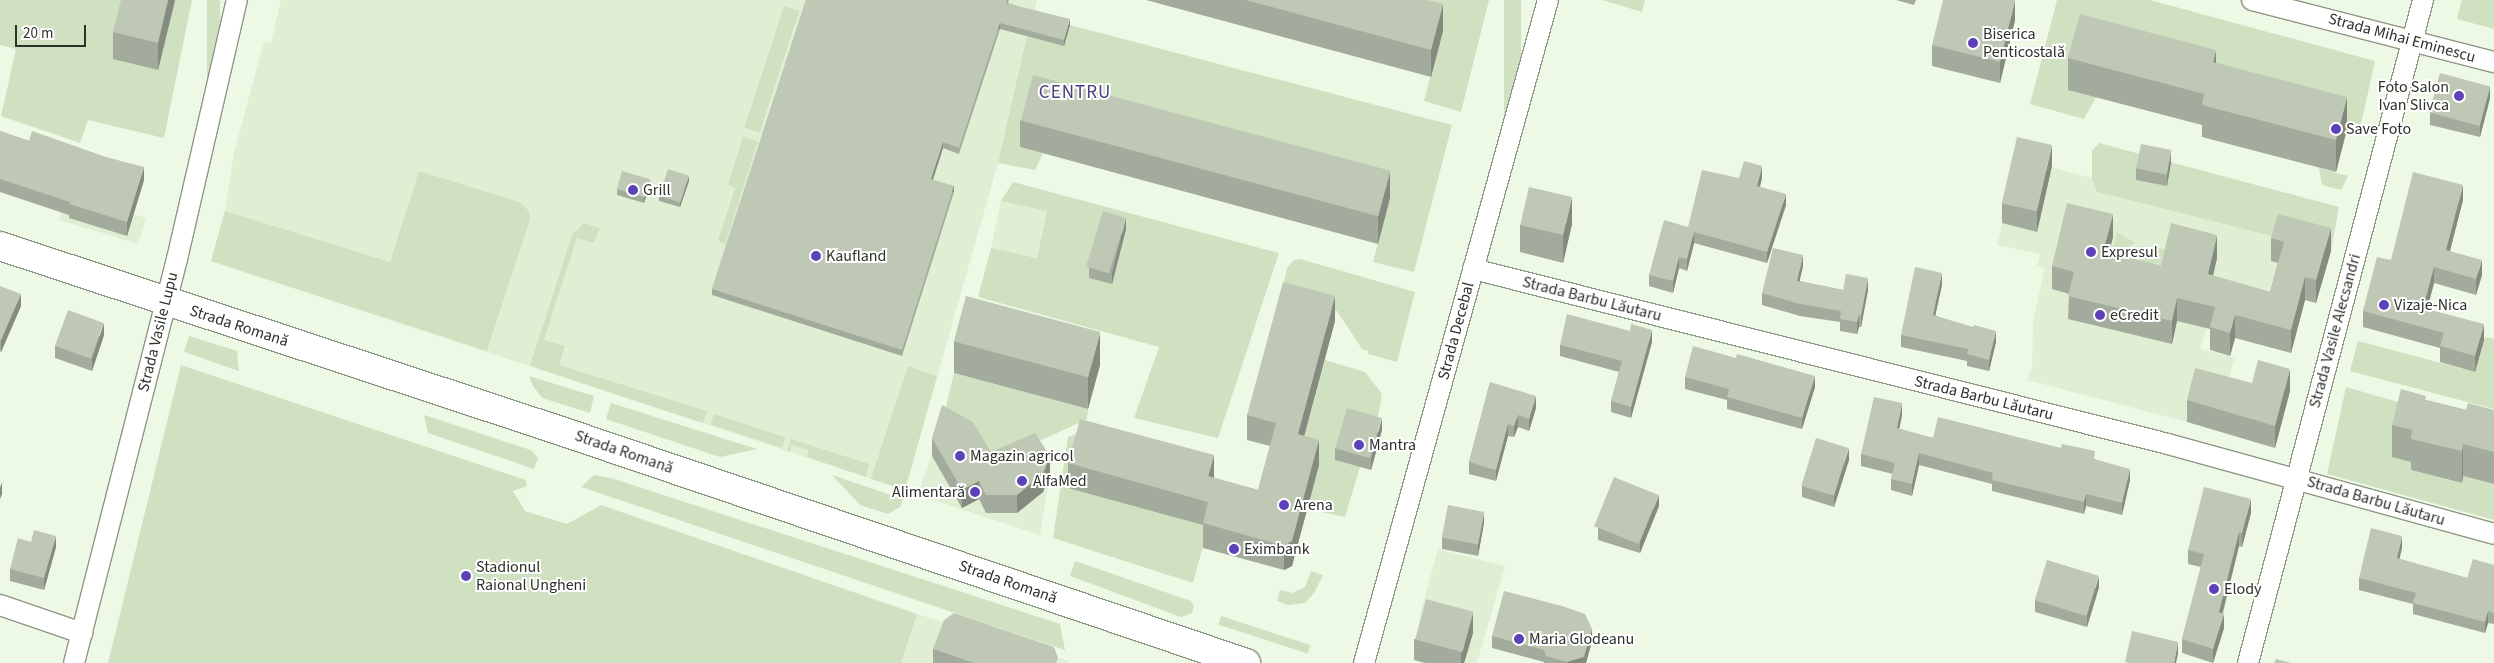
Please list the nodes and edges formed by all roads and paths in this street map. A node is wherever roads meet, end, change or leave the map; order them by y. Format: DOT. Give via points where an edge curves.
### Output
graph roads {
  1 [pos="237,0"];
  2 [pos="1548,0"];
  3 [pos="2252,0"];
  4 [pos="2423,0"];
  5 [pos="2412,40"];
  6 [pos="2494,62"];
  7 [pos="0,246"];
  8 [pos="1473,269"];
  9 [pos="166,302"];
  10 [pos="2297,479"];
  11 [pos="2494,534"];
  12 [pos="0,605"];
  13 [pos="82,633"];
  14 [pos="74,663"];
  15 [pos="1246,663"];
  16 [pos="1364,663"];
  17 [pos="2248,663"];
  1 -- 9 [label="street, Strada Vasile Lupu"];
  2 -- 8 [label="street, Strada Decebal"];
  3 -- 5 [label="street, Strada Mihai Eminescu"];
  4 -- 5 [label="street, Strada Vasile Alecsandri"];
  5 -- 6 [label="street, Strada Mihai Eminescu"];
  5 -- 10 [label="street, Strada Vasile Alecsandri"];
  7 -- 9 [label="main road, Strada Romană"];
  8 -- 10 [label="street, Strada Barbu Lăutaru"];
  8 -- 16 [label="street, Strada Decebal"];
  9 -- 13 [label="street, Strada Vasile Lupu"];
  9 -- 15 [label="main road, Strada Romană" via="432,388"];
  10 -- 11 [label="street, Strada Barbu Lăutaru"];
  10 -- 17 [label="street, Strada Vasile Alecsandri"];
  12 -- 13 [label="street"];
  13 -- 14 [label="street, Strada Vasile Lupu"];
}
